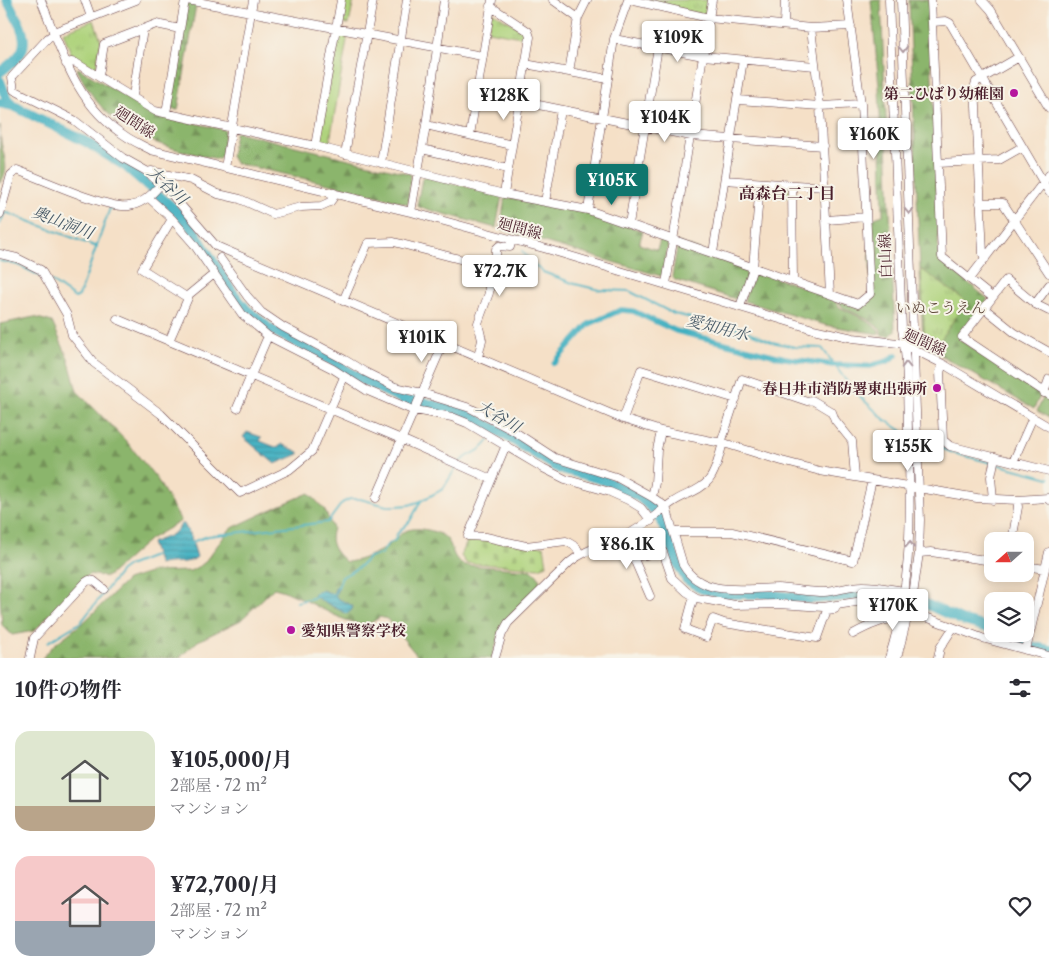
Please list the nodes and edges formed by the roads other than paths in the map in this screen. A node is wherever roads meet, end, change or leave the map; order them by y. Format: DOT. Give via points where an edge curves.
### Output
graph roads {
  1 [pos="41,0"];
  2 [pos="85,0"];
  3 [pos="136,0"];
  4 [pos="186,0"];
  5 [pos="253,0"];
  6 [pos="341,0"];
  7 [pos="373,0"];
  8 [pos="407,0"];
  9 [pos="444,0"];
  10 [pos="553,0"];
  11 [pos="586,0"];
  12 [pos="629,0"];
  13 [pos="712,0"];
  14 [pos="785,0"];
  15 [pos="847,0"];
  16 [pos="889,0"];
  17 [pos="901,0"];
  18 [pos="931,0"];
  19 [pos="982,0"];
  20 [pos="124,2"];
  21 [pos="491,3"];
  22 [pos="251,12"];
  23 [pos="91,17"];
  24 [pos="578,18"];
  25 [pos="709,18"];
  26 [pos="932,22"];
  27 [pos="784,25"];
  28 [pos="851,26"];
  29 [pos="811,28"];
  30 [pos="143,29"];
  31 [pos="180,29"];
  32 [pos="336,29"];
  33 [pos="54,33"];
  34 [pos="367,34"];
  35 [pos="614,39"];
  36 [pos="401,40"];
  37 [pos="658,47"];
  38 [pos="437,48"];
  39 [pos="482,56"];
  40 [pos="703,56"];
  41 [pos="1019,58"];
  42 [pos="743,60"];
  43 [pos="66,64"];
  44 [pos="525,64"];
  45 [pos="815,66"];
  46 [pos="569,72"];
  47 [pos="99,76"];
  48 [pos="608,79"];
  49 [pos="982,79"];
  50 [pos="1046,94"];
  51 [pos="133,96"];
  52 [pos="738,100"];
  53 [pos="519,101"];
  54 [pos="861,104"];
  55 [pos="820,106"];
  56 [pos="1049,108"];
  57 [pos="562,110"];
  58 [pos="166,113"];
  59 [pos="603,118"];
  60 [pos="426,125"];
  61 [pos="231,127"];
  62 [pos="644,127"];
  63 [pos="470,134"];
  64 [pos="690,136"];
  65 [pos="731,140"];
  66 [pos="512,145"];
  67 [pos="315,146"];
  68 [pos="823,146"];
  69 [pos="1022,147"];
  70 [pos="422,149"];
  71 [pos="345,154"];
  72 [pos="381,162"];
  73 [pos="978,162"];
  74 [pos="938,163"];
  75 [pos="225,168"];
  76 [pos="508,169"];
  77 [pos="148,172"];
  78 [pos="418,172"];
  79 [pos="1049,175"];
  80 [pos="726,180"];
  81 [pos="760,183"];
  82 [pos="1043,183"];
  83 [pos="159,186"];
  84 [pos="792,186"];
  85 [pos="825,187"];
  86 [pos="334,192"];
  87 [pos="1049,192"];
  88 [pos="504,194"];
  89 [pos="148,198"];
  90 [pos="2,200"];
  91 [pos="545,202"];
  92 [pos="980,203"];
  93 [pos="588,210"];
  94 [pos="410,212"];
  95 [pos="0,214"];
  96 [pos="866,217"];
  97 [pos="172,219"];
  98 [pos="827,220"];
  99 [pos="1014,220"];
  100 [pos="629,224"];
  101 [pos="674,239"];
  102 [pos="512,240"];
  103 [pos="222,249"];
  104 [pos="713,253"];
  105 [pos="0,254"];
  106 [pos="220,258"];
  107 [pos="985,258"];
  108 [pos="208,266"];
  109 [pos="494,268"];
  110 [pos="753,268"];
  111 [pos="1049,273"];
  112 [pos="214,274"];
  113 [pos="969,279"];
  114 [pos="792,281"];
  115 [pos="666,284"];
  116 [pos="1049,284"];
  117 [pos="830,294"];
  118 [pos="992,296"];
  119 [pos="186,297"];
  120 [pos="343,301"];
  121 [pos="1035,304"];
  122 [pos="740,306"];
  123 [pos="984,308"];
  124 [pos="1049,311"];
  125 [pos="116,319"];
  126 [pos="268,336"];
  127 [pos="169,341"];
  128 [pos="444,342"];
  129 [pos="905,346"];
  130 [pos="915,350"];
  131 [pos="1049,352"];
  132 [pos="478,357"];
  133 [pos="943,364"];
  134 [pos="251,376"];
  135 [pos="344,377"];
  136 [pos="1049,379"];
  137 [pos="421,394"];
  138 [pos="1046,394"];
  139 [pos="736,399"];
  140 [pos="237,408"];
  141 [pos="330,409"];
  142 [pos="414,410"];
  143 [pos="1032,417"];
  144 [pos="623,418"];
  145 [pos="1049,427"];
  146 [pos="661,431"];
  147 [pos="401,438"];
  148 [pos="722,443"];
  149 [pos="506,445"];
  150 [pos="994,461"];
  151 [pos="1013,462"];
  152 [pos="1049,471"];
  153 [pos="982,475"];
  154 [pos="991,476"];
  155 [pos="855,477"];
  156 [pos="491,479"];
  157 [pos="872,480"];
  158 [pos="910,487"];
  159 [pos="919,488"];
  160 [pos="652,497"];
  161 [pos="376,498"];
  162 [pos="1049,499"];
  163 [pos="993,500"];
  164 [pos="1017,500"];
  165 [pos="666,507"];
  166 [pos="652,519"];
  167 [pos="674,532"];
  168 [pos="1014,532"];
  169 [pos="624,536"];
  170 [pos="1049,552"];
  171 [pos="919,553"];
  172 [pos="580,554"];
  173 [pos="634,557"];
  174 [pos="984,561"];
  175 [pos="1034,567"];
  176 [pos="1045,569"];
  177 [pos="104,589"];
  178 [pos="905,592"];
  179 [pos="650,596"];
  180 [pos="694,596"];
  181 [pos="851,603"];
  182 [pos="902,607"];
  183 [pos="910,610"];
  184 [pos="899,619"];
  185 [pos="953,628"];
  186 [pos="852,634"];
  187 [pos="1026,649"];
  188 [pos="1049,656"];
  189 [pos="30,658"];
  190 [pos="495,658"];
  191 [pos="889,658"];
  192 [pos="897,658"];
  193 [pos="938,658"];
  1 -- 33 [label="street, 廻間線"];
  2 -- 23 [label="street"];
  3 -- 20 [label="street"];
  4 -- 22 [label="street"];
  4 -- 31 [label="street"];
  5 -- 22 [label="street"];
  6 -- 32 [label="street"];
  7 -- 34 [label="street"];
  8 -- 36 [label="street"];
  9 -- 38 [label="street"];
  10 -- 24 [label="street"];
  11 -- 24 [label="street"];
  12 -- 25 [label="street"];
  12 -- 35 [label="street"];
  13 -- 25 [label="street"];
  14 -- 27 [label="street"];
  15 -- 28 [label="street"];
  16 -- 129 [label="street, 白山線"];
  17 -- 130 [label="street, 白山線, one-way"];
  18 -- 26 [label="street"];
  19 -- 41 [label="street" via="992,10"];
  20 -- 23 [label="street"];
  21 -- 39 [label="street"];
  21 -- 44 [label="street" via="528,31 530,37"];
  22 -- 32 [label="street"];
  22 -- 61 [label="street"];
  23 -- 33 [label="street"];
  24 -- 46 [label="street"];
  25 -- 27 [label="street"];
  25 -- 40 [label="street"];
  26 -- 49 [label="street" via="950,23"];
  26 -- 74 [label="street"];
  27 -- 29 [label="street"];
  28 -- 29 [label="street"];
  28 -- 54 [label="street"];
  29 -- 45 [label="street"];
  30 -- 31 [label="street" via="156,24"];
  30 -- 47 [label="street" via="104,44"];
  30 -- 51 [label="street"];
  31 -- 58 [label="street"];
  32 -- 34 [label="street"];
  32 -- 67 [label="street"];
  33 -- 43 [label="street, 廻間線"];
  33 -- 77 [label="street" via="12,78 14,90 74,120 123,158"];
  34 -- 36 [label="street"];
  34 -- 71 [label="street"];
  35 -- 37 [label="street"];
  35 -- 48 [label="street"];
  36 -- 38 [label="street"];
  36 -- 72 [label="street"];
  37 -- 40 [label="street"];
  37 -- 62 [label="street"];
  38 -- 39 [label="street"];
  38 -- 60 [label="street"];
  39 -- 63 [label="street"];
  40 -- 42 [label="street"];
  40 -- 64 [label="street"];
  41 -- 49 [label="street"];
  41 -- 50 [label="street"];
  42 -- 45 [label="street"];
  42 -- 52 [label="street"];
  43 -- 47 [label="street" via="76,63"];
  43 -- 75 [label="street, 廻間線" via="84,97 103,119 124,135 151,150"];
  44 -- 46 [label="street"];
  44 -- 53 [label="street"];
  45 -- 55 [label="street"];
  46 -- 48 [label="street"];
  47 -- 51 [label="street"];
  48 -- 59 [label="street"];
  49 -- 69 [label="street"];
  49 -- 73 [label="street" via="975,85"];
  50 -- 56 [label="street"];
  51 -- 58 [label="street" via="155,111"];
  52 -- 55 [label="street"];
  52 -- 65 [label="street"];
  53 -- 57 [label="street"];
  53 -- 66 [label="street"];
  54 -- 55 [label="street"];
  54 -- 96 [label="street"];
  55 -- 68 [label="street"];
  57 -- 59 [label="street"];
  57 -- 91 [label="street"];
  58 -- 61 [label="street"];
  59 -- 62 [label="street"];
  59 -- 93 [label="street"];
  60 -- 63 [label="street"];
  60 -- 70 [label="street"];
  61 -- 67 [label="street"];
  61 -- 75 [label="street"];
  62 -- 64 [label="street"];
  62 -- 100 [label="street"];
  63 -- 66 [label="street"];
  64 -- 65 [label="street"];
  64 -- 101 [label="street"];
  65 -- 68 [label="street"];
  65 -- 80 [label="street"];
  66 -- 76 [label="street"];
  67 -- 71 [label="street"];
  68 -- 85 [label="street"];
  69 -- 73 [label="street" via="1000,160"];
  69 -- 82 [label="street"];
  70 -- 76 [label="street"];
  70 -- 78 [label="street"];
  71 -- 72 [label="street"];
  72 -- 78 [label="street"];
  73 -- 74 [label="street"];
  73 -- 92 [label="street"];
  74 -- 113 [label="street" via="942,257"];
  75 -- 86 [label="street, 廻間線"];
  76 -- 88 [label="street"];
  77 -- 83 [label="street"];
  77 -- 86 [label="street" via="191,180 218,194 240,199 273,214 321,206 330,202"];
  78 -- 88 [label="street"];
  78 -- 94 [label="street"];
  79 -- 82 [label="street"];
  80 -- 81 [label="street"];
  80 -- 104 [label="street"];
  81 -- 84 [label="street"];
  81 -- 110 [label="street"];
  82 -- 87 [label="street"];
  82 -- 99 [label="street"];
  83 -- 89 [label="street"];
  83 -- 103 [label="street" via="167,189"];
  84 -- 85 [label="street"];
  84 -- 114 [label="street"];
  85 -- 98 [label="street"];
  86 -- 94 [label="street, 廻間線"];
  88 -- 91 [label="street"];
  89 -- 90 [label="street" via="130,206 110,205 17,170 11,175"];
  89 -- 97 [label="street"];
  90 -- 95 [label="street"];
  91 -- 93 [label="street"];
  92 -- 99 [label="street" via="1003,203"];
  92 -- 107 [label="street"];
  93 -- 100 [label="street"];
  94 -- 102 [label="street, 廻間線"];
  96 -- 98 [label="street"];
  96 -- 117 [label="street" via="870,294 858,304"];
  97 -- 108 [label="street"];
  97 -- 119 [label="street" via="142,269"];
  98 -- 117 [label="street"];
  99 -- 107 [label="street"];
  99 -- 111 [label="street"];
  100 -- 101 [label="street"];
  101 -- 104 [label="street"];
  101 -- 115 [label="street"];
  102 -- 109 [label="street" via="510,246 497,247"];
  102 -- 115 [label="street, 廻間線"];
  103 -- 106 [label="street"];
  103 -- 120 [label="street"];
  104 -- 110 [label="street"];
  105 -- 141 [label="street" via="41,270 67,316 72,335 94,363 161,414 240,493 296,466 312,451"];
  106 -- 108 [label="street"];
  106 -- 137 [label="street" via="247,296 272,320 378,380"];
  107 -- 113 [label="street"];
  108 -- 112 [label="street"];
  109 -- 120 [label="street" via="394,242 368,243"];
  109 -- 132 [label="street" via="478,323 482,340"];
  110 -- 114 [label="street"];
  110 -- 122 [label="street"];
  112 -- 119 [label="street"];
  112 -- 126 [label="street" via="242,314"];
  113 -- 118 [label="street"];
  114 -- 117 [label="street"];
  115 -- 122 [label="street, 廻間線"];
  116 -- 121 [label="street"];
  118 -- 121 [label="street" via="1006,280"];
  118 -- 123 [label="street"];
  119 -- 127 [label="street"];
  120 -- 128 [label="street"];
  121 -- 124 [label="street"];
  122 -- 129 [label="street, 廻間線" via="813,329"];
  123 -- 131 [label="street" via="1015,333"];
  123 -- 138 [label="street" via="962,337"];
  125 -- 127 [label="street"];
  126 -- 134 [label="street"];
  126 -- 135 [label="street"];
  127 -- 134 [label="street"];
  128 -- 132 [label="street"];
  128 -- 137 [label="street"];
  129 -- 130 [label="street, 廻間線"];
  158 -- 129 [label="street, 白山線, one-way"];
  130 -- 133 [label="street, 廻間線"];
  130 -- 159 [label="street, 白山線"];
  132 -- 144 [label="street"];
  133 -- 143 [label="street, 廻間線"];
  133 -- 150 [label="street" via="940,372 943,440 950,446"];
  134 -- 140 [label="street"];
  134 -- 141 [label="street"];
  135 -- 141 [label="street"];
  135 -- 142 [label="street"];
  136 -- 138 [label="street"];
  137 -- 142 [label="street"];
  137 -- 160 [label="street" via="470,408 555,458 616,477"];
  139 -- 144 [label="street" via="641,370"];
  139 -- 148 [label="street"];
  139 -- 155 [label="street" via="742,379 812,400 830,410 852,441"];
  141 -- 147 [label="street"];
  142 -- 147 [label="street"];
  142 -- 149 [label="street" via="452,417"];
  143 -- 145 [label="street, 廻間線"];
  143 -- 151 [label="street"];
  144 -- 146 [label="street"];
  146 -- 148 [label="street"];
  146 -- 160 [label="street"];
  147 -- 156 [label="street"];
  147 -- 161 [label="street"];
  148 -- 155 [label="street" via="800,466"];
  148 -- 165 [label="street" via="710,479"];
  149 -- 156 [label="street"];
  149 -- 166 [label="street" via="565,478 628,500"];
  150 -- 151 [label="street"];
  150 -- 154 [label="street"];
  151 -- 152 [label="street"];
  153 -- 154 [label="street"];
  154 -- 163 [label="street"];
  155 -- 157 [label="street"];
  156 -- 172 [label="street" via="468,536 526,546 566,541"];
  157 -- 158 [label="street"];
  157 -- 167 [label="street" via="853,560 732,532"];
  158 -- 159 [label="street"];
  178 -- 158 [label="street, 白山線, one-way" via="910,545"];
  159 -- 163 [label="street"];
  159 -- 171 [label="street, 白山線"];
  160 -- 165 [label="street"];
  162 -- 164 [label="street"];
  163 -- 164 [label="street"];
  164 -- 168 [label="street"];
  165 -- 166 [label="street"];
  165 -- 167 [label="street"];
  166 -- 169 [label="street"];
  167 -- 178 [label="street" via="688,573 708,586 734,590 780,588 826,592 863,586"];
  169 -- 172 [label="street"];
  169 -- 173 [label="street"];
  170 -- 176 [label="street"];
  171 -- 174 [label="street" via="932,552"];
  171 -- 183 [label="street, 白山線"];
  172 -- 190 [label="street" via="508,623"];
  173 -- 179 [label="street"];
  173 -- 180 [label="street" via="663,552 672,578"];
  175 -- 176 [label="street"];
  176 -- 187 [label="street"];
  177 -- 189 [label="street" via="94,581 86,582 34,638"];
  178 -- 182 [label="street, 白山線"];
  180 -- 181 [label="street" via="735,604 823,607"];
  180 -- 181 [label="street" via="685,629 706,637 713,619 817,638 827,610"];
  181 -- 182 [label="street" via="863,601"];
  182 -- 183 [label="street"];
  182 -- 184 [label="street, 白山線"];
  183 -- 185 [label="street"];
  183 -- 192 [label="street, 白山線"];
  184 -- 186 [label="street"];
  184 -- 191 [label="street, 白山線"];
  185 -- 187 [label="street"];
  185 -- 193 [label="street" via="940,648"];
  187 -- 188 [label="street"];
}
